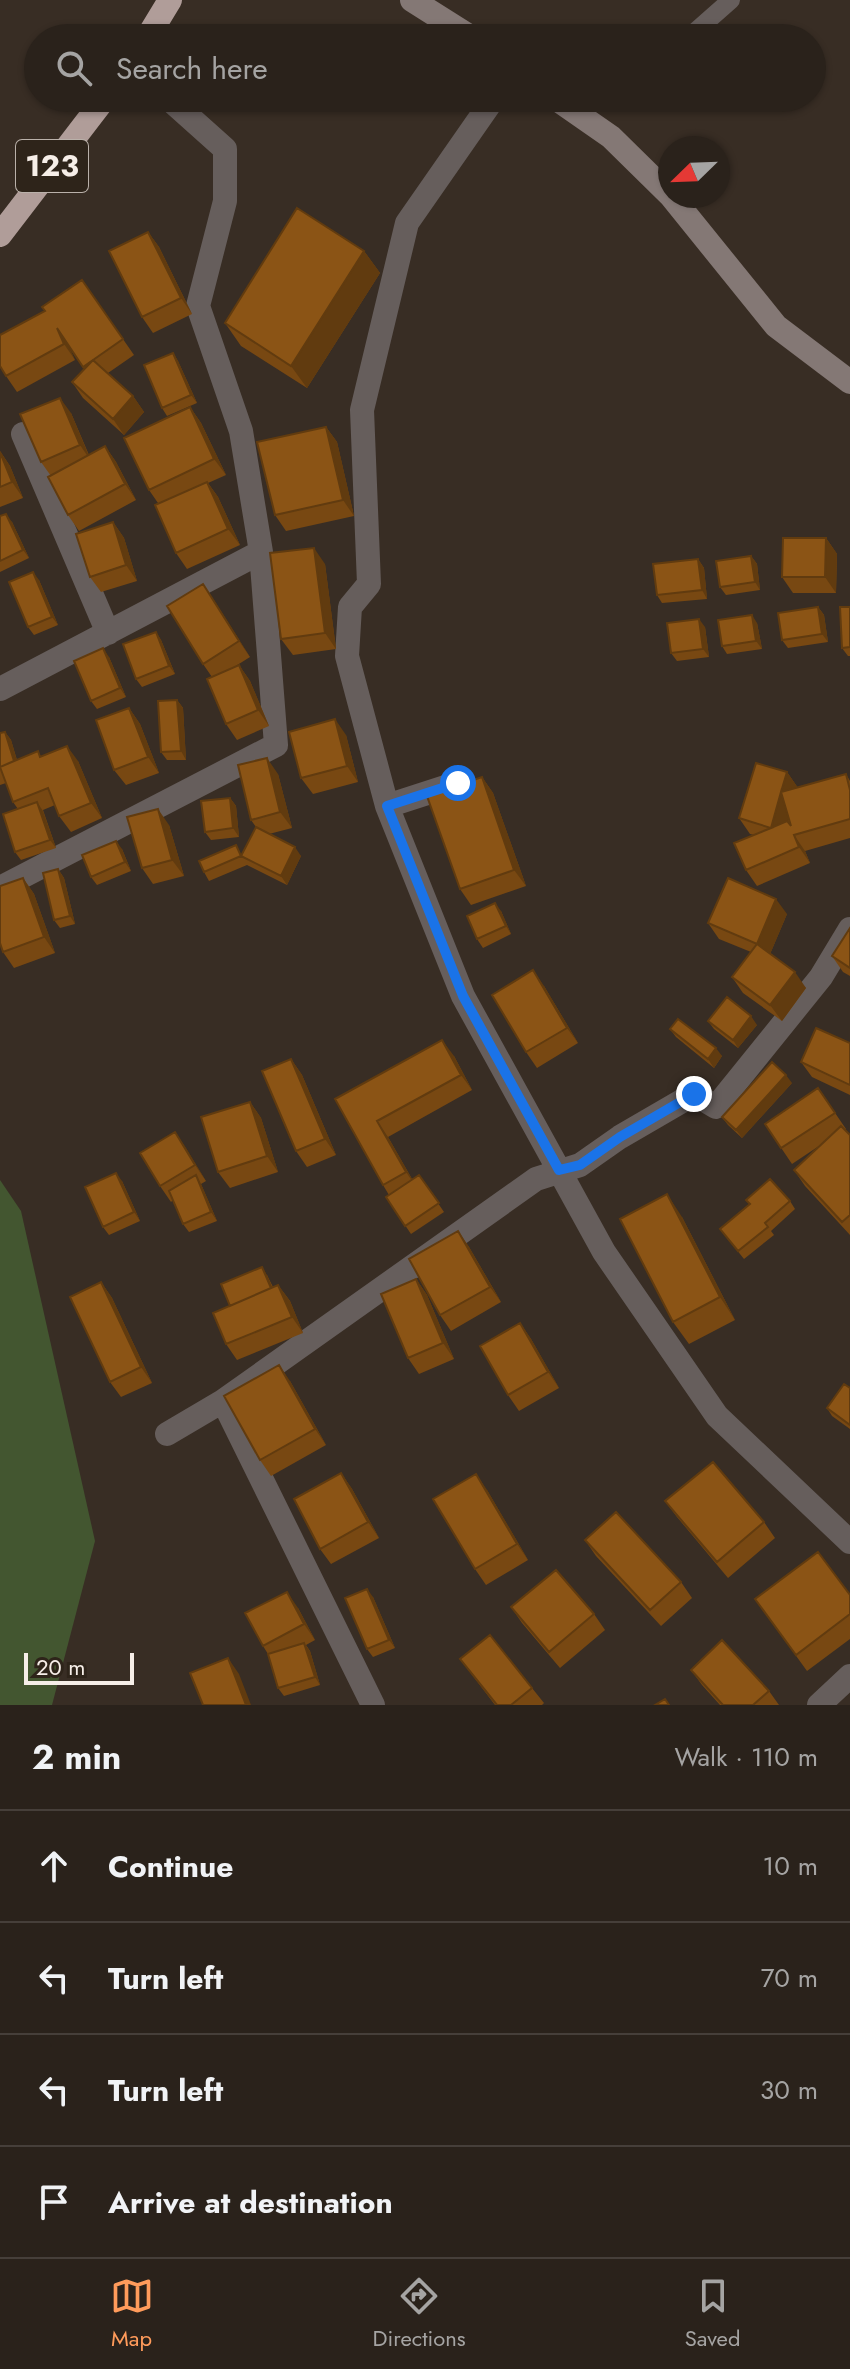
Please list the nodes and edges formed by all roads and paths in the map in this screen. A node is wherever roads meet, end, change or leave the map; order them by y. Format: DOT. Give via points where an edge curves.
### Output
graph roads {
  1 [pos="170,0"];
  2 [pos="412,0"];
  3 [pos="731,0"];
  4 [pos="155,24"];
  5 [pos="450,24"];
  6 [pos="704,24"];
  7 [pos="94,112"];
  8 [pos="184,112"];
  9 [pos="484,112"];
  10 [pos="574,112"];
  11 [pos="658,184"];
  12 [pos="680,208"];
  13 [pos="0,235"];
  14 [pos="850,382"];
  15 [pos="23,434"];
  16 [pos="261,552"];
  17 [pos="108,633"];
  18 [pos="0,689"];
  19 [pos="458,783"];
  20 [pos="387,806"];
  21 [pos="0,888"];
  22 [pos="850,929"];
  23 [pos="559,1170"];
  24 [pos="223,1401"];
  25 [pos="167,1434"];
  26 [pos="850,1542"];
  27 [pos="850,1676"];
  28 [pos="373,1705"];
  29 [pos="819,1705"];
  1 -- 4 [label="highway"];
  2 -- 5 [label="street"];
  3 -- 6 [label="lane"];
  7 -- 13 [label="highway, 123"];
  8 -- 16 [label="street" via="225,149 225,201 198,306 241,431"];
  9 -- 20 [label="street" via="407,223 362,410 369,584 350,607 347,656"];
  10 -- 11 [label="street" via="611,137"];
  12 -- 14 [label="street" via="776,326"];
  15 -- 17 [label="street"];
  16 -- 17 [label="street"];
  16 -- 21 [label="street" via="276,745"];
  17 -- 18 [label="street"];
  19 -- 20 [label="street"];
  20 -- 23 [label="street" via="463,996"];
  22 -- 23 [label="street" via="821,977 716,1107 694,1094 580,1165"];
  23 -- 24 [label="street" via="536,1179"];
  23 -- 26 [label="street" via="604,1252 717,1416"];
  24 -- 25 [label="street"];
  24 -- 28 [label="street"];
  27 -- 29 [label="street"];
}
